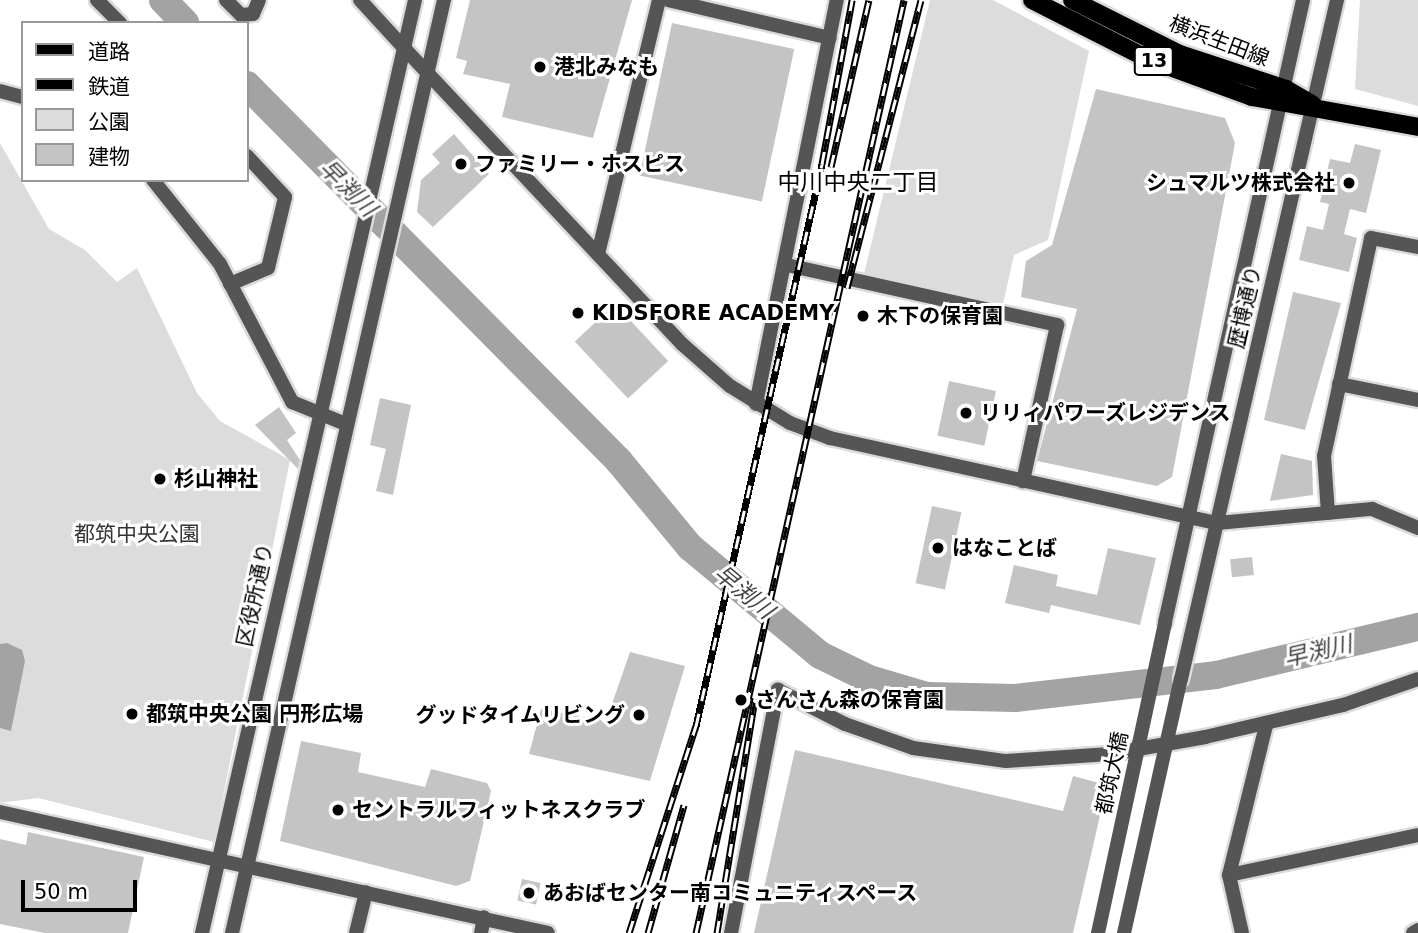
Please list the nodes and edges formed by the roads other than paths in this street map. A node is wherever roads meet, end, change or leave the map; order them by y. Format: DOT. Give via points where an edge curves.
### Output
graph roads {
  1 [pos="97,0"];
  2 [pos="226,0"];
  3 [pos="259,0"];
  4 [pos="360,0"];
  5 [pos="415,0"];
  6 [pos="444,0"];
  7 [pos="659,0"];
  8 [pos="668,0"];
  9 [pos="838,0"];
  10 [pos="1032,0"];
  11 [pos="1072,0"];
  12 [pos="1303,0"];
  13 [pos="1337,0"];
  14 [pos="118,21"];
  15 [pos="830,38"];
  16 [pos="405,49"];
  17 [pos="427,73"];
  18 [pos="0,92"];
  19 [pos="21,97"];
  20 [pos="1285,97"];
  21 [pos="1312,104"];
  22 [pos="1418,127"];
  23 [pos="248,157"];
  24 [pos="155,182"];
  25 [pos="1418,247"];
  26 [pos="598,254"];
  27 [pos="787,265"];
  28 [pos="230,284"];
  29 [pos="1339,384"];
  30 [pos="1418,400"];
  31 [pos="756,404"];
  32 [pos="317,415"];
  33 [pos="346,424"];
  34 [pos="1023,481"];
  35 [pos="1328,513"];
  36 [pos="1189,518"];
  37 [pos="1217,523"];
  38 [pos="1418,528"];
  39 [pos="1165,622"];
  40 [pos="1418,679"];
  41 [pos="1266,725"];
  42 [pos="0,812"];
  43 [pos="1418,835"];
  44 [pos="220,859"];
  45 [pos="247,865"];
  46 [pos="1228,875"];
  47 [pos="366,892"];
  48 [pos="484,917"];
  49 [pos="1418,930"];
  50 [pos="202,933"];
  51 [pos="232,933"];
  52 [pos="356,933"];
  53 [pos="481,933"];
  54 [pos="548,933"];
  55 [pos="732,933"];
  56 [pos="1098,933"];
  57 [pos="1124,933"];
  58 [pos="1242,933"];
  59 [pos="1413,933"];
  1 -- 14 [label="street"];
  2 -- 3 [label="street" via="241,15 253,13"];
  4 -- 16 [label="street"];
  5 -- 16 [label="street"];
  6 -- 17 [label="street"];
  7 -- 26 [label="street"];
  8 -- 15 [label="street"];
  9 -- 15 [label="street"];
  10 -- 20 [label="main road, 横浜生田線 / 13" via="1148,59"];
  11 -- 20 [label="main road, 横浜生田線 / 13" via="1180,54"];
  12 -- 20 [label="street, 歴博通り"];
  13 -- 21 [label="street, 歴博通り"];
  15 -- 27 [label="street"];
  16 -- 17 [label="street"];
  16 -- 32 [label="street, 区役所通り"];
  17 -- 26 [label="street"];
  17 -- 33 [label="street"];
  18 -- 19 [label="street"];
  20 -- 21 [label="main road, 横浜生田線 / 13"];
  20 -- 36 [label="street, 歴博通り"];
  21 -- 22 [label="main road, 横浜生田線 / 13"];
  21 -- 37 [label="street, 歴博通り"];
  23 -- 28 [label="street" via="285,197 268,268"];
  24 -- 28 [label="street" via="195,227"];
  25 -- 29 [label="street" via="1371,238"];
  26 -- 31 [label="street" via="682,344"];
  27 -- 31 [label="street"];
  27 -- 34 [label="street" via="1057,325"];
  28 -- 32 [label="street" via="276,380 299,410"];
  29 -- 30 [label="street"];
  29 -- 35 [label="street" via="1324,456"];
  31 -- 34 [label="street" via="830,438"];
  32 -- 33 [label="street"];
  32 -- 44 [label="street, 区役所通り"];
  33 -- 45 [label="street"];
  34 -- 36 [label="street"];
  35 -- 37 [label="street"];
  35 -- 38 [label="street" via="1372,509"];
  36 -- 37 [label="street"];
  36 -- 39 [label="street, 歴博通り"];
  37 -- 57 [label="street, 歴博通り, bridge"];
  39 -- 56 [label="street, 都筑大橋, bridge"];
  40 -- 41 [label="street"];
  41 -- 46 [label="street"];
  41 -- 55 [label="street" via="1110,754 965,758 845,724 778,690"];
  42 -- 44 [label="street"];
  43 -- 46 [label="street"];
  44 -- 45 [label="street"];
  44 -- 50 [label="street, 区役所通り"];
  45 -- 47 [label="street"];
  45 -- 51 [label="street"];
  46 -- 58 [label="street"];
  47 -- 48 [label="street"];
  47 -- 52 [label="street"];
  48 -- 53 [label="street"];
  48 -- 54 [label="street"];
  49 -- 59 [label="street"];
}
